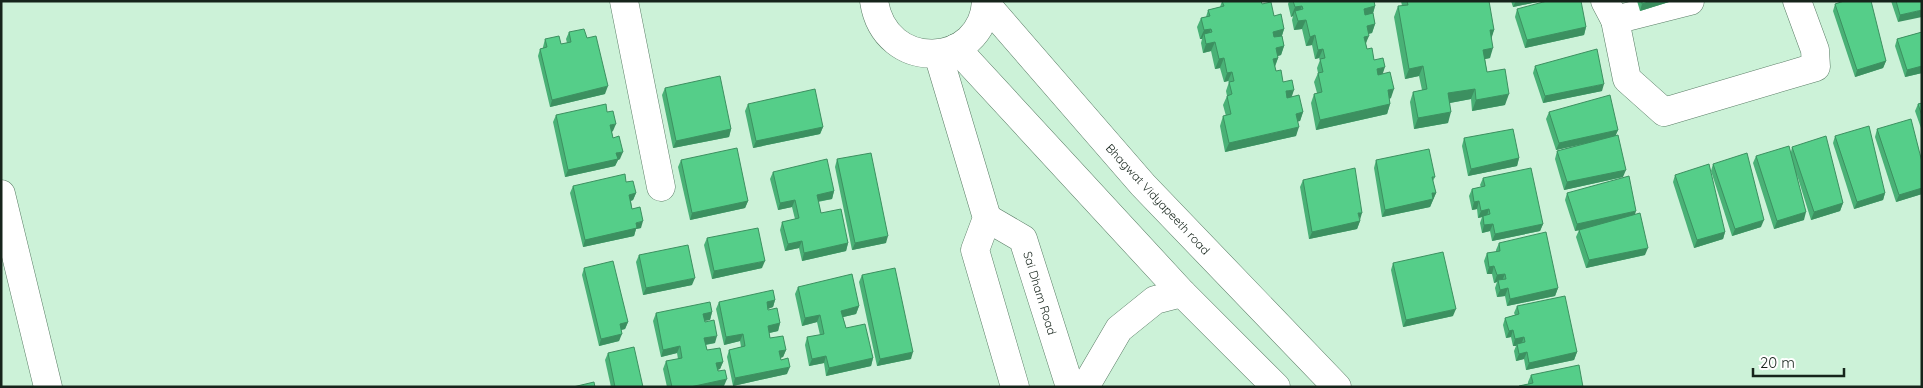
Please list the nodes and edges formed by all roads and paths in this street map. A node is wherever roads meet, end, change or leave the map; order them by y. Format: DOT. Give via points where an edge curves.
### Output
graph roads {
  1 [pos="624,1"];
  2 [pos="874,1"];
  3 [pos="1690,1"];
  4 [pos="1797,1"];
  5 [pos="986,3"];
  6 [pos="1610,10"];
  7 [pos="947,51"];
  8 [pos="661,187"];
  9 [pos="1,194"];
  10 [pos="987,218"];
  11 [pos="1182,293"];
  12 [pos="48,387"];
  13 [pos="1015,387"];
  14 [pos="1070,387"];
  15 [pos="1085,387"];
  16 [pos="1276,387"];
  17 [pos="1337,387"];
  1 -- 8 [label="street"];
  2 -- 7 [label="street" via="876,15 885,33 900,46 918,53"];
  3 -- 6 [label="street"];
  4 -- 6 [label="street" via="1815,50 1816,67 1664,112 1627,79"];
  5 -- 7 [label="street" via="982,21 972,36"];
  5 -- 17 [label="street, Bhagwat Vidyapeeth road" via="1142,185"];
  7 -- 10 [label="street"];
  7 -- 11 [label="street"];
  9 -- 12 [label="street"];
  10 -- 13 [label="street" via="974,250"];
  10 -- 14 [label="street, Sai Dham Road" via="1023,239"];
  11 -- 15 [label="street" via="1155,300 1119,329"];
  11 -- 16 [label="street"];
}
